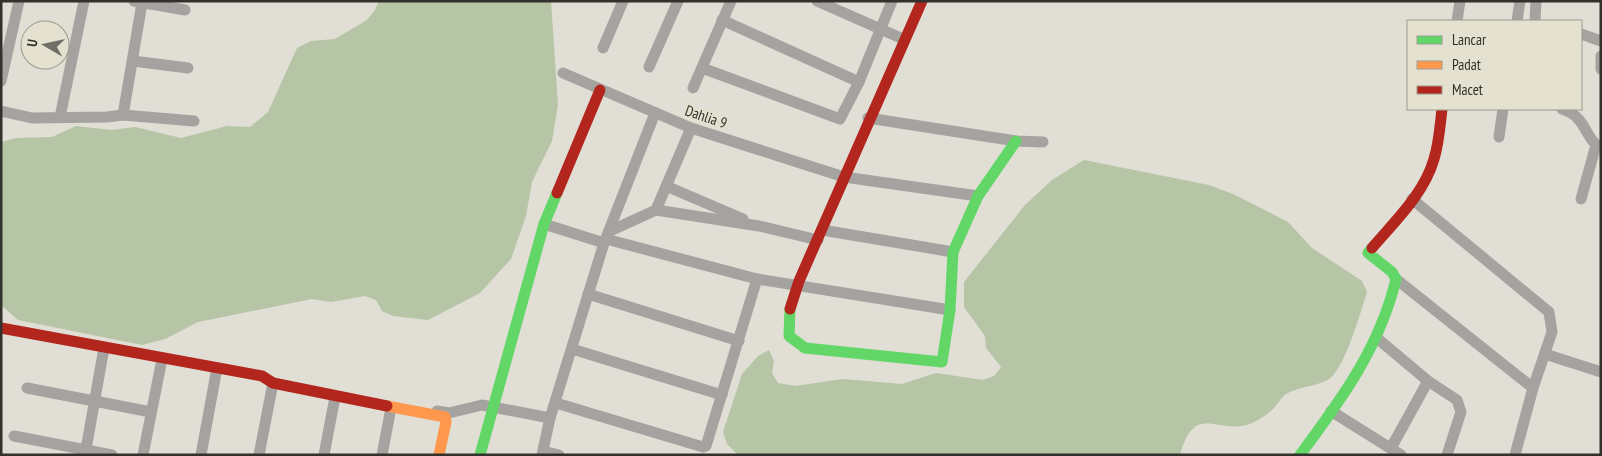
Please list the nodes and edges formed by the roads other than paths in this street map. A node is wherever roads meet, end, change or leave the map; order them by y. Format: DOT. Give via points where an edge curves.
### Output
graph roads {
  1 [pos="18,1"];
  2 [pos="84,1"];
  3 [pos="623,1"];
  4 [pos="678,1"];
  5 [pos="731,1"];
  6 [pos="816,1"];
  7 [pos="892,1"];
  8 [pos="922,1"];
  9 [pos="1460,1"];
  10 [pos="1520,1"];
  11 [pos="1536,1"];
  12 [pos="138,2"];
  13 [pos="154,3"];
  14 [pos="185,10"];
  15 [pos="722,20"];
  16 [pos="1457,20"];
  17 [pos="1517,20"];
  18 [pos="1538,20"];
  19 [pos="880,29"];
  20 [pos="1582,34"];
  21 [pos="903,40"];
  22 [pos="1601,41"];
  23 [pos="603,48"];
  24 [pos="1601,56"];
  25 [pos="133,60"];
  26 [pos="650,67"];
  27 [pos="188,68"];
  28 [pos="702,68"];
  29 [pos="1601,69"];
  30 [pos="563,73"];
  31 [pos="1,81"];
  32 [pos="859,82"];
  33 [pos="693,88"];
  34 [pos="600,90"];
  35 [pos="1,110"];
  36 [pos="1442,110"];
  37 [pos="1503,110"];
  38 [pos="1564,110"];
  39 [pos="655,114"];
  40 [pos="123,115"];
  41 [pos="60,117"];
  42 [pos="868,118"];
  43 [pos="194,121"];
  44 [pos="691,128"];
  45 [pos="1499,138"];
  46 [pos="1016,140"];
  47 [pos="1043,142"];
  48 [pos="1598,146"];
  49 [pos="844,177"];
  50 [pos="666,186"];
  51 [pos="978,196"];
  52 [pos="1412,199"];
  53 [pos="1581,199"];
  54 [pos="656,210"];
  55 [pos="544,224"];
  56 [pos="760,226"];
  57 [pos="820,235"];
  58 [pos="606,238"];
  59 [pos="953,252"];
  60 [pos="757,279"];
  61 [pos="1396,279"];
  62 [pos="796,286"];
  63 [pos="588,294"];
  64 [pos="950,310"];
  65 [pos="1,328"];
  66 [pos="1378,339"];
  67 [pos="739,341"];
  68 [pos="104,348"];
  69 [pos="572,349"];
  70 [pos="1545,354"];
  71 [pos="162,359"];
  72 [pos="217,368"];
  73 [pos="1601,372"];
  74 [pos="1428,381"];
  75 [pos="273,383"];
  76 [pos="287,386"];
  77 [pos="27,388"];
  78 [pos="1533,388"];
  79 [pos="722,395"];
  80 [pos="335,398"];
  81 [pos="94,402"];
  82 [pos="556,403"];
  83 [pos="493,406"];
  84 [pos="392,408"];
  85 [pos="1331,411"];
  86 [pos="151,412"];
  87 [pos="550,418"];
  88 [pos="14,436"];
  89 [pos="1391,448"];
  90 [pos="86,453"];
  91 [pos="543,453"];
  92 [pos="112,455"];
  93 [pos="143,455"];
  94 [pos="201,455"];
  95 [pos="259,455"];
  96 [pos="324,455"];
  97 [pos="382,455"];
  98 [pos="439,455"];
  99 [pos="480,455"];
  100 [pos="558,455"];
  101 [pos="1300,455"];
  102 [pos="1401,455"];
  103 [pos="1447,455"];
  104 [pos="1515,455"];
  1 -- 31 [label="street"];
  2 -- 41 [label="street"];
  3 -- 23 [label="street"];
  4 -- 26 [label="street"];
  5 -- 15 [label="street"];
  6 -- 19 [label="street"];
  7 -- 19 [label="street"];
  8 -- 21 [label="street"];
  9 -- 16 [label="street"];
  10 -- 17 [label="street"];
  11 -- 18 [label="street"];
  12 -- 13 [label="street"];
  12 -- 25 [label="street"];
  13 -- 14 [label="street"];
  15 -- 28 [label="street"];
  15 -- 32 [label="street"];
  19 -- 21 [label="street"];
  19 -- 32 [label="street"];
  20 -- 22 [label="street"];
  21 -- 42 [label="street"];
  24 -- 29 [label="street"];
  25 -- 27 [label="street"];
  25 -- 40 [label="street"];
  28 -- 32 [label="street" via="840,119"];
  28 -- 33 [label="street"];
  30 -- 34 [label="street, Dahlia 9"];
  34 -- 39 [label="street, Dahlia 9"];
  34 -- 55 [label="street"];
  35 -- 41 [label="street" via="32,118"];
  36 -- 52 [label="street" via="1432,164"];
  37 -- 45 [label="street"];
  38 -- 48 [label="street" via="1576,115"];
  39 -- 44 [label="street, Dahlia 9"];
  39 -- 58 [label="street"];
  40 -- 41 [label="street"];
  40 -- 43 [label="street"];
  42 -- 46 [label="street"];
  42 -- 49 [label="street"];
  44 -- 49 [label="street, Dahlia 9"];
  44 -- 50 [label="street"];
  46 -- 47 [label="street"];
  46 -- 51 [label="street"];
  48 -- 53 [label="street"];
  49 -- 51 [label="street, Dahlia 9"];
  49 -- 57 [label="street"];
  50 -- 54 [label="street"];
  50 -- 56 [label="street"];
  51 -- 59 [label="street"];
  52 -- 61 [label="street" via="1368,253"];
  52 -- 70 [label="street" via="1549,312 1552,332"];
  54 -- 56 [label="street"];
  54 -- 58 [label="street"];
  55 -- 58 [label="street"];
  55 -- 83 [label="street"];
  56 -- 57 [label="street"];
  57 -- 59 [label="street"];
  57 -- 62 [label="street"];
  58 -- 60 [label="street"];
  58 -- 63 [label="street"];
  59 -- 64 [label="street"];
  60 -- 62 [label="street"];
  60 -- 67 [label="street"];
  61 -- 66 [label="street"];
  61 -- 78 [label="street"];
  62 -- 64 [label="street"];
  62 -- 64 [label="street" via="789,336 805,348 936,364 942,362"];
  63 -- 67 [label="street"];
  63 -- 69 [label="street"];
  65 -- 68 [label="street"];
  66 -- 74 [label="street"];
  66 -- 85 [label="street"];
  67 -- 79 [label="street"];
  68 -- 71 [label="street"];
  68 -- 81 [label="street"];
  69 -- 79 [label="street"];
  69 -- 82 [label="street"];
  70 -- 73 [label="street"];
  70 -- 78 [label="street"];
  71 -- 72 [label="street"];
  71 -- 86 [label="street"];
  72 -- 75 [label="street" via="262,376"];
  72 -- 94 [label="street"];
  74 -- 89 [label="street"];
  74 -- 103 [label="street" via="1458,400 1461,406"];
  75 -- 76 [label="street"];
  75 -- 95 [label="street"];
  76 -- 80 [label="street"];
  76 -- 83 [label="street" via="306,385 449,413 482,405"];
  77 -- 81 [label="street"];
  78 -- 104 [label="street"];
  79 -- 82 [label="street" via="709,441 702,447"];
  80 -- 84 [label="street"];
  80 -- 96 [label="street"];
  81 -- 86 [label="street"];
  81 -- 90 [label="street"];
  82 -- 87 [label="street"];
  83 -- 87 [label="street"];
  83 -- 99 [label="street"];
  84 -- 97 [label="street"];
  84 -- 98 [label="street" via="445,417"];
  85 -- 89 [label="street"];
  85 -- 101 [label="street"];
  86 -- 93 [label="street"];
  87 -- 91 [label="street"];
  88 -- 90 [label="street"];
  89 -- 102 [label="street"];
  90 -- 92 [label="street"];
  91 -- 100 [label="street"];
}
